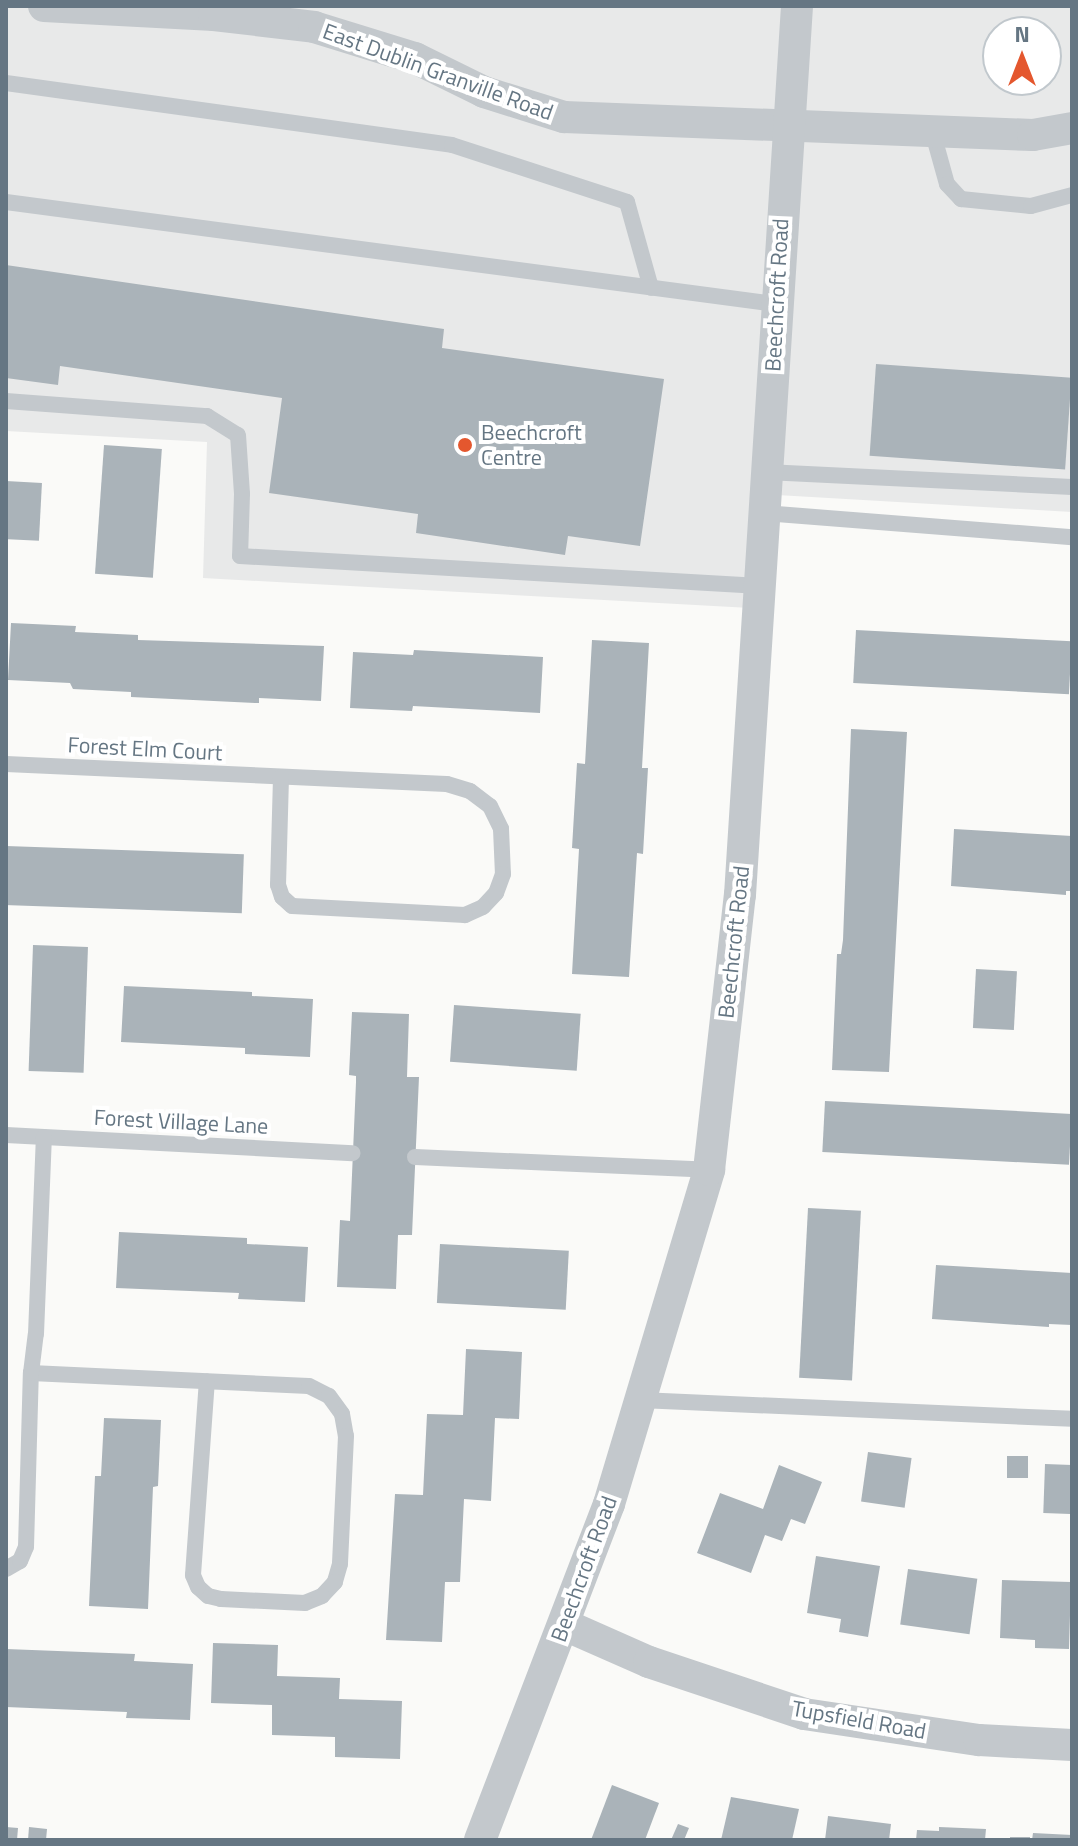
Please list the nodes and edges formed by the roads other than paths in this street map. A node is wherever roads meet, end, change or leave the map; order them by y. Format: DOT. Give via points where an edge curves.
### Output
graph roads {
  1 [pos="44,6"];
  2 [pos="797,6"];
  3 [pos="6,83"];
  4 [pos="787,123"];
  5 [pos="1072,128"];
  6 [pos="932,130"];
  7 [pos="1072,195"];
  8 [pos="6,202"];
  9 [pos="651,288"];
  10 [pos="776,304"];
  11 [pos="6,401"];
  12 [pos="766,472"];
  13 [pos="1072,487"];
  14 [pos="764,513"];
  15 [pos="1072,537"];
  16 [pos="760,586"];
  17 [pos="6,764"];
  18 [pos="281,777"];
  19 [pos="6,1135"];
  20 [pos="44,1137"];
  21 [pos="353,1153"];
  22 [pos="415,1157"];
  23 [pos="709,1170"];
  24 [pos="31,1373"];
  25 [pos="207,1382"];
  26 [pos="640,1400"];
  27 [pos="1072,1419"];
  28 [pos="6,1569"];
  29 [pos="565,1625"];
  30 [pos="1072,1745"];
  31 [pos="480,1840"];
  1 -- 4 [label="street, East Dublin Granville Road" via="214,15 314,27 415,58 484,92 564,117"];
  2 -- 4 [label="street, Beechcroft Road"];
  3 -- 9 [label="lane" via="452,145 627,202"];
  4 -- 6 [label="street, East Dublin Granville Road"];
  4 -- 10 [label="street, Beechcroft Road"];
  5 -- 6 [label="street, East Dublin Granville Road" via="1033,135"];
  6 -- 7 [label="lane" via="947,184 961,199 1031,206"];
  8 -- 9 [label="lane"];
  9 -- 10 [label="lane"];
  10 -- 12 [label="street, Beechcroft Road"];
  11 -- 16 [label="lane" via="207,416 238,435 240,556"];
  12 -- 13 [label="lane"];
  12 -- 14 [label="street, Beechcroft Road"];
  14 -- 15 [label="lane"];
  14 -- 16 [label="street, Beechcroft Road"];
  16 -- 23 [label="street, Beechcroft Road" via="740,895"];
  17 -- 18 [label="lane, Forest Elm Court"];
  18 -- 18 [label="lane, Forest Elm Court" via="447,784 470,791 490,806 501,829 503,874 496,893 465,915 292,906 278,885"];
  19 -- 20 [label="lane, Forest Village Lane"];
  20 -- 21 [label="lane, Forest Village Lane"];
  20 -- 24 [label="lane"];
  22 -- 23 [label="lane"];
  23 -- 26 [label="street, Beechcroft Road"];
  24 -- 25 [label="lane"];
  24 -- 28 [label="lane" via="26,1547 20,1561"];
  25 -- 25 [label="lane" via="309,1386 329,1396 342,1414 346,1436 340,1564 335,1582 322,1596 305,1603 221,1599 198,1587 193,1575"];
  26 -- 27 [label="lane"];
  26 -- 29 [label="street, Beechcroft Road"];
  29 -- 30 [label="street, Tupsfield Road" via="649,1662 804,1714 979,1740"];
  29 -- 31 [label="street, Beechcroft Road"];
}
